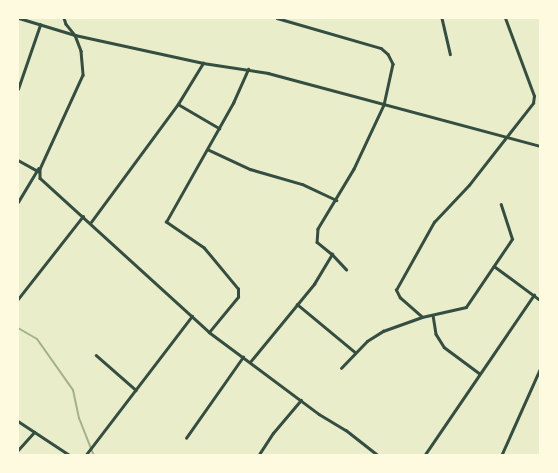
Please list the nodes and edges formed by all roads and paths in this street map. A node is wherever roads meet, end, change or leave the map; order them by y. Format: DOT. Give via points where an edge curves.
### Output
graph roads {
  1 [pos="19,18"];
  2 [pos="64,18"];
  3 [pos="277,18"];
  4 [pos="442,18"];
  5 [pos="505,18"];
  6 [pos="40,25"];
  7 [pos="75,35"];
  8 [pos="450,54"];
  9 [pos="204,64"];
  10 [pos="248,69"];
  11 [pos="18,88"];
  12 [pos="178,104"];
  13 [pos="384,106"];
  14 [pos="219,128"];
  15 [pos="506,137"];
  16 [pos="540,146"];
  17 [pos="208,150"];
  18 [pos="18,160"];
  19 [pos="38,171"];
  20 [pos="337,200"];
  21 [pos="18,202"];
  22 [pos="501,205"];
  23 [pos="83,216"];
  24 [pos="91,222"];
  25 [pos="332,254"];
  26 [pos="494,266"];
  27 [pos="346,269"];
  28 [pos="534,295"];
  29 [pos="18,298"];
  30 [pos="540,300"];
  31 [pos="297,304"];
  32 [pos="433,315"];
  33 [pos="192,316"];
  34 [pos="422,317"];
  35 [pos="209,332"];
  36 [pos="355,352"];
  37 [pos="96,355"];
  38 [pos="243,357"];
  39 [pos="250,362"];
  40 [pos="341,368"];
  41 [pos="540,369"];
  42 [pos="479,373"];
  43 [pos="136,390"];
  44 [pos="301,400"];
  45 [pos="18,421"];
  46 [pos="34,432"];
  47 [pos="186,438"];
  48 [pos="18,450"];
  49 [pos="71,456"];
  50 [pos="85,456"];
  51 [pos="258,456"];
  52 [pos="379,456"];
  53 [pos="424,456"];
  54 [pos="501,456"];
  1 -- 6 [label="street"];
  2 -- 7 [label="street"];
  3 -- 13 [label="street" via="381,48 393,64"];
  4 -- 8 [label="street"];
  5 -- 15 [label="street" via="534,96 533,103"];
  6 -- 7 [label="street"];
  6 -- 11 [label="street"];
  7 -- 9 [label="street"];
  7 -- 19 [label="street" via="81,50 83,75"];
  9 -- 10 [label="street"];
  9 -- 12 [label="street"];
  10 -- 13 [label="street"];
  10 -- 14 [label="street"];
  12 -- 14 [label="street"];
  12 -- 24 [label="street"];
  13 -- 15 [label="street"];
  13 -- 20 [label="street"];
  14 -- 17 [label="street"];
  15 -- 16 [label="street"];
  15 -- 34 [label="street" via="470,186 434,222 396,290 400,298"];
  17 -- 20 [label="street" via="250,169 302,184"];
  17 -- 35 [label="street" via="166,222 204,248 238,289 238,298"];
  18 -- 19 [label="street"];
  19 -- 21 [label="street"];
  19 -- 23 [label="street" via="42,180"];
  20 -- 25 [label="street" via="318,230 316,242"];
  22 -- 26 [label="street" via="512,239"];
  23 -- 24 [label="street"];
  23 -- 29 [label="street"];
  24 -- 33 [label="street"];
  25 -- 27 [label="street"];
  25 -- 31 [label="street"];
  26 -- 28 [label="street"];
  26 -- 32 [label="street" via="466,307"];
  28 -- 30 [label="street"];
  28 -- 42 [label="street"];
  31 -- 36 [label="street"];
  31 -- 39 [label="street"];
  32 -- 34 [label="street"];
  32 -- 42 [label="street" via="436,334 444,347"];
  33 -- 35 [label="street"];
  33 -- 43 [label="street"];
  34 -- 36 [label="street" via="383,331"];
  35 -- 38 [label="street"];
  36 -- 40 [label="street"];
  37 -- 43 [label="street"];
  38 -- 39 [label="street"];
  38 -- 47 [label="street"];
  39 -- 44 [label="street"];
  41 -- 54 [label="street"];
  42 -- 53 [label="street"];
  43 -- 50 [label="street"];
  44 -- 51 [label="street"];
  44 -- 52 [label="street"];
  45 -- 46 [label="street"];
  46 -- 48 [label="street"];
  46 -- 49 [label="street"];
}
